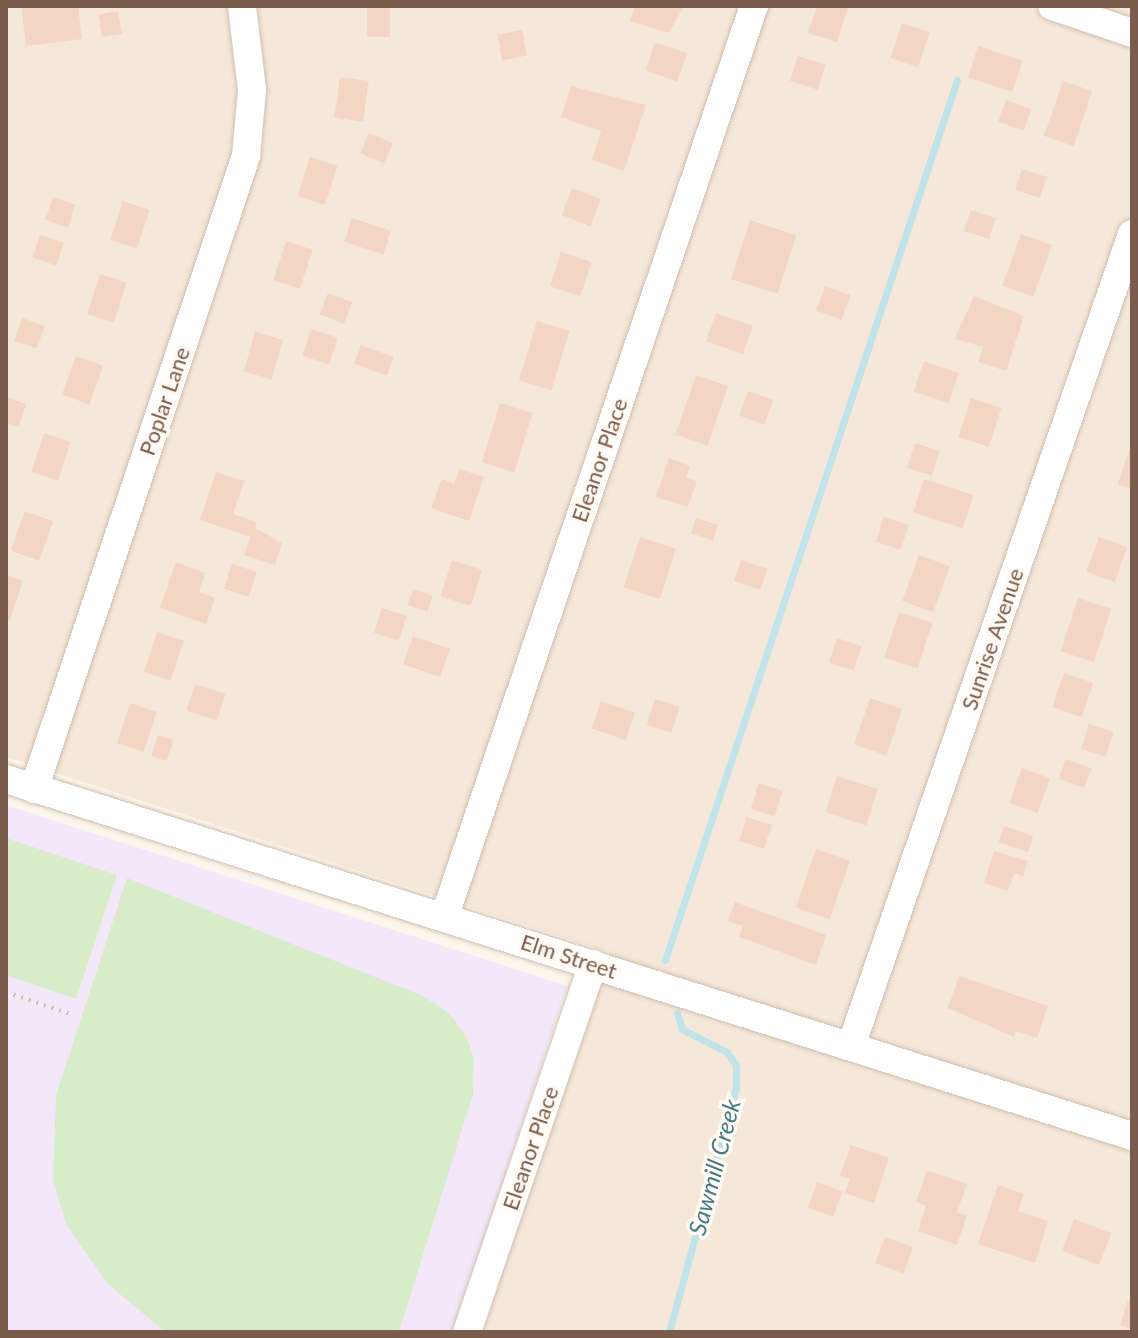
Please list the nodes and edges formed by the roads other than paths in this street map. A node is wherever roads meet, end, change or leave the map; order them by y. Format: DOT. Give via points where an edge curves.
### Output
graph roads {
  1 [pos="242,6"];
  2 [pos="754,6"];
  3 [pos="1052,6"];
  4 [pos="1132,33"];
  5 [pos="1132,234"];
  6 [pos="6,779"];
  7 [pos="34,789"];
  8 [pos="445,915"];
  9 [pos="593,964"];
  10 [pos="852,1043"];
  11 [pos="1132,1136"];
  12 [pos="467,1332"];
  1 -- 7 [label="street, Poplar Lane" via="252,90 246,156"];
  2 -- 8 [label="street, Eleanor Place"];
  3 -- 4 [label="street"];
  5 -- 10 [label="street, Sunrise Avenue"];
  6 -- 7 [label="street, Elm Street"];
  7 -- 8 [label="street, Elm Street"];
  8 -- 9 [label="street, Elm Street"];
  9 -- 10 [label="street, Elm Street"];
  9 -- 12 [label="street, Eleanor Place"];
  10 -- 11 [label="street, Elm Street"];
}
